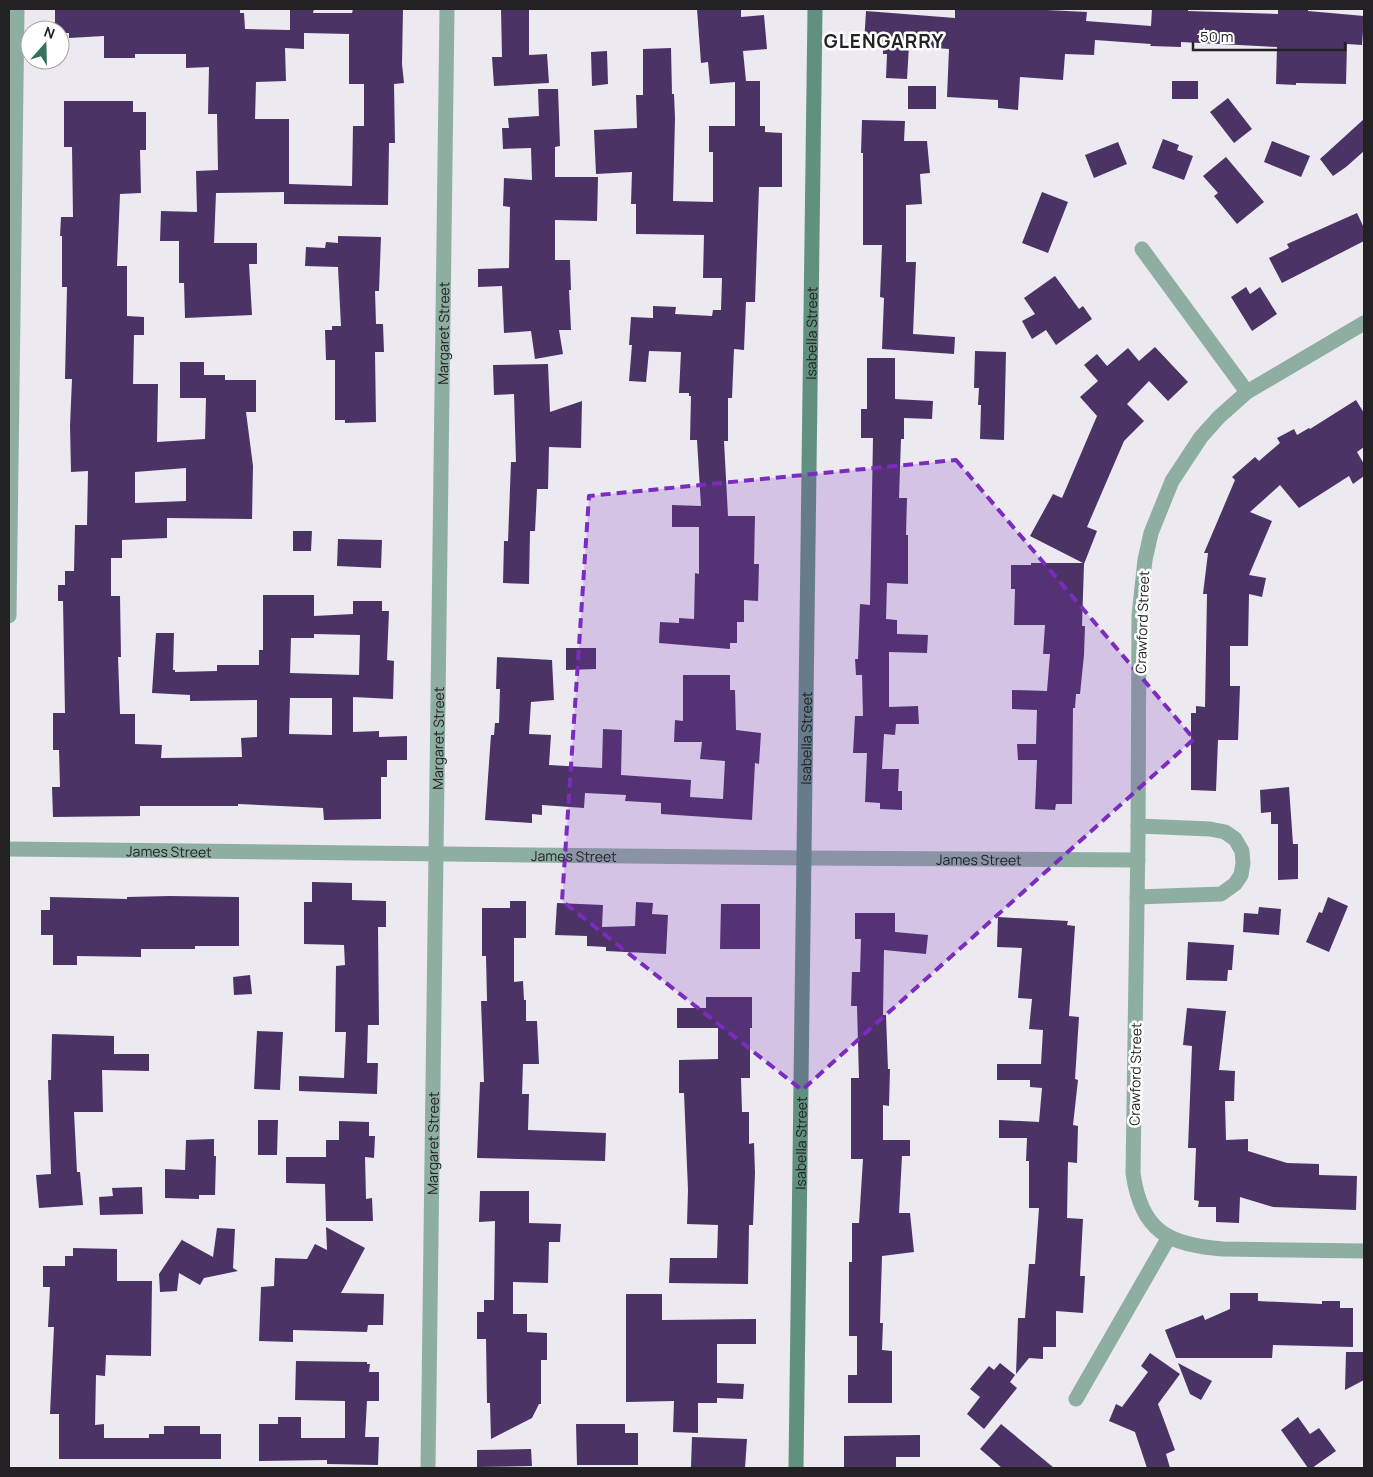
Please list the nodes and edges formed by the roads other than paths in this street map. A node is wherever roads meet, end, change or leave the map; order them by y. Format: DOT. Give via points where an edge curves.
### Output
graph roads {
  1 [pos="17,9"];
  2 [pos="447,9"];
  3 [pos="815,9"];
  4 [pos="1142,249"];
  5 [pos="1364,322"];
  6 [pos="1247,392"];
  7 [pos="9,616"];
  8 [pos="1138,826"];
  9 [pos="9,849"];
  10 [pos="436,853"];
  11 [pos="804,858"];
  12 [pos="1138,860"];
  13 [pos="1137,897"];
  14 [pos="1169,1238"];
  15 [pos="1364,1251"];
  16 [pos="1076,1399"];
  17 [pos="428,1468"];
  18 [pos="796,1468"];
  1 -- 7 [label="street"];
  2 -- 10 [label="street, Margaret Street"];
  3 -- 11 [label="street, Isabella Street"];
  4 -- 6 [label="street"];
  5 -- 6 [label="street, Crawford Street"];
  6 -- 8 [label="street, Crawford Street" via="1219,416 1172,480 1144,560 1139,615"];
  8 -- 12 [label="street, Crawford Street"];
  8 -- 13 [label="street" via="1225,832 1235,839 1242,851 1243,863 1235,884 1221,894"];
  9 -- 10 [label="street, James Street"];
  10 -- 11 [label="street, James Street"];
  10 -- 17 [label="street, Margaret Street"];
  11 -- 12 [label="street, James Street"];
  11 -- 18 [label="street, Isabella Street"];
  12 -- 13 [label="street, Crawford Street"];
  13 -- 14 [label="street, Crawford Street" via="1134,1173 1136,1193 1143,1211"];
  14 -- 15 [label="street, Crawford Street" via="1202,1248"];
  14 -- 16 [label="street"];
}
